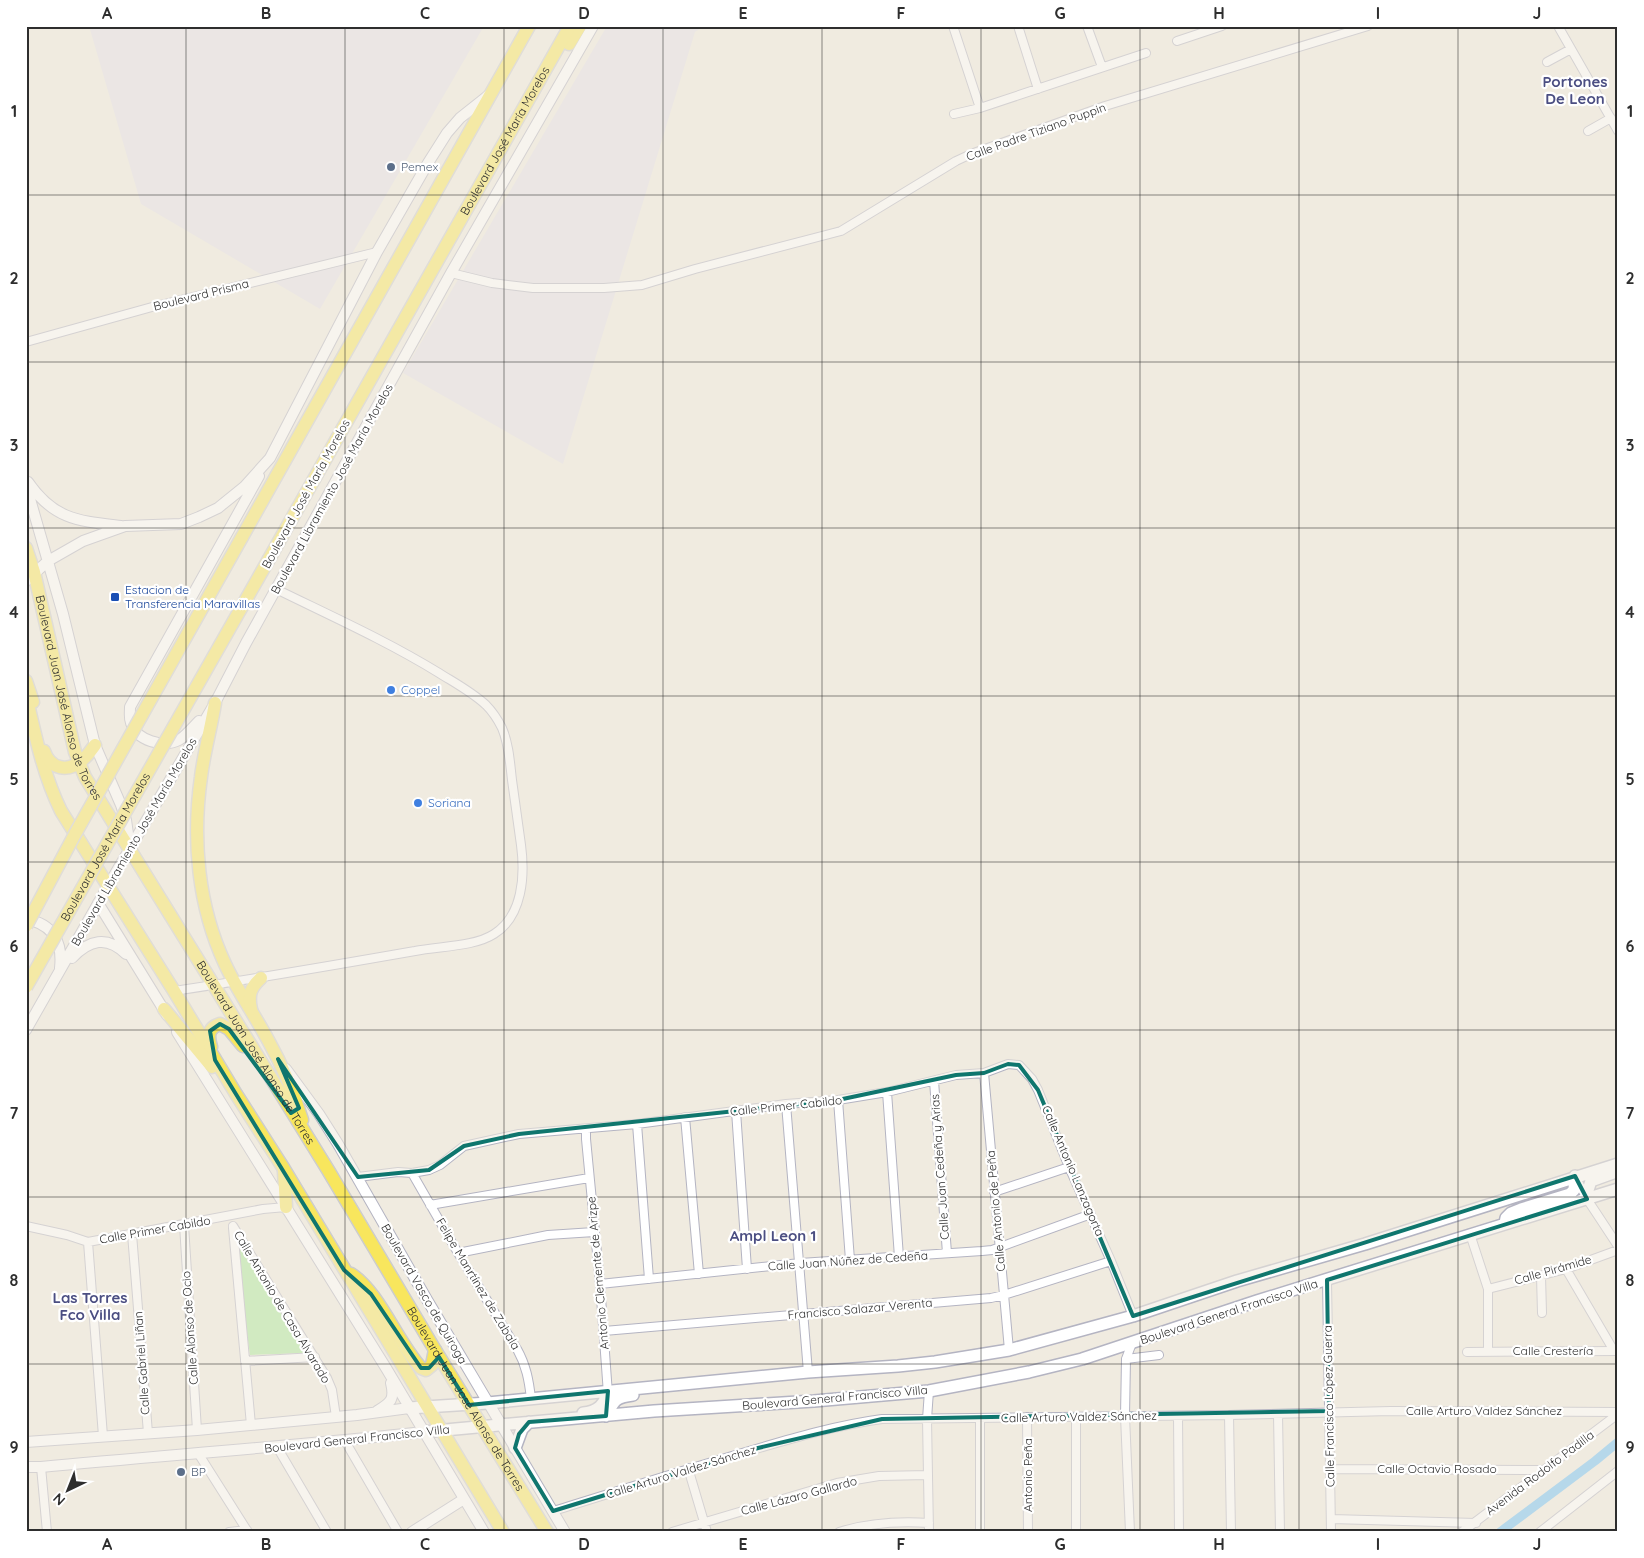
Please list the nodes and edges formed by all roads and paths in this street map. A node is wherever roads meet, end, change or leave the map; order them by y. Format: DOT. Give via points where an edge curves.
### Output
graph roads {
  1 [pos="529,26"];
  2 [pos="570,26"];
  3 [pos="580,26"];
  4 [pos="593,26"];
  5 [pos="953,26"];
  6 [pos="1018,26"];
  7 [pos="1087,26"];
  8 [pos="1222,26"];
  9 [pos="1368,26"];
  10 [pos="1558,26"];
  11 [pos="1177,41"];
  12 [pos="1571,49"];
  13 [pos="1146,53"];
  14 [pos="1547,62"];
  15 [pos="1102,67"];
  16 [pos="1038,88"];
  17 [pos="491,93"];
  18 [pos="530,96"];
  19 [pos="980,108"];
  20 [pos="954,114"];
  21 [pos="1611,118"];
  22 [pos="1588,131"];
  23 [pos="1618,131"];
  24 [pos="376,252"];
  25 [pos="451,273"];
  26 [pos="26,342"];
  27 [pos="270,458"];
  28 [pos="26,479"];
  29 [pos="26,485"];
  30 [pos="125,526"];
  31 [pos="26,548"];
  32 [pos="48,561"];
  33 [pos="30,576"];
  34 [pos="276,589"];
  35 [pos="26,681"];
  36 [pos="26,696"];
  37 [pos="215,702"];
  38 [pos="95,745"];
  39 [pos="79,763"];
  40 [pos="130,849"];
  41 [pos="108,886"];
  42 [pos="98,903"];
  43 [pos="26,920"];
  44 [pos="26,926"];
  45 [pos="136,964"];
  46 [pos="60,972"];
  47 [pos="261,978"];
  48 [pos="234,982"];
  49 [pos="214,985"];
  50 [pos="26,988"];
  51 [pos="174,991"];
  52 [pos="164,1009"];
  53 [pos="252,1014"];
  54 [pos="26,1030"];
  55 [pos="278,1059"];
  56 [pos="215,1060"];
  57 [pos="984,1073"];
  58 [pos="934,1080"];
  59 [pos="887,1092"];
  60 [pos="236,1094"];
  61 [pos="838,1100"];
  62 [pos="786,1104"];
  63 [pos="291,1111"];
  64 [pos="736,1111"];
  65 [pos="685,1117"];
  66 [pos="637,1124"];
  67 [pos="586,1130"];
  68 [pos="306,1135"];
  69 [pos="1618,1164"];
  70 [pos="1070,1167"];
  71 [pos="284,1169"];
  72 [pos="1618,1172"];
  73 [pos="412,1173"];
  74 [pos="1575,1176"];
  75 [pos="358,1177"];
  76 [pos="589,1178"];
  77 [pos="1618,1189"];
  78 [pos="994,1192"];
  79 [pos="1587,1199"];
  80 [pos="430,1205"];
  81 [pos="286,1207"];
  82 [pos="1091,1214"];
  83 [pos="232,1216"];
  84 [pos="1505,1223"];
  85 [pos="184,1225"];
  86 [pos="26,1226"];
  87 [pos="233,1226"];
  88 [pos="594,1232"];
  89 [pos="132,1234"];
  90 [pos="1470,1234"];
  91 [pos="88,1242"];
  92 [pos="999,1247"];
  93 [pos="1618,1248"];
  94 [pos="458,1253"];
  95 [pos="947,1253"];
  96 [pos="899,1257"];
  97 [pos="850,1260"];
  98 [pos="1111,1261"];
  99 [pos="800,1263"];
  100 [pos="747,1269"];
  101 [pos="1566,1269"];
  102 [pos="344,1270"];
  103 [pos="699,1274"];
  104 [pos="1541,1276"];
  105 [pos="650,1279"];
  106 [pos="1327,1280"];
  107 [pos="600,1284"];
  108 [pos="1488,1289"];
  109 [pos="1004,1295"];
  110 [pos="1542,1313"];
  111 [pos="804,1314"];
  112 [pos="1132,1316"];
  113 [pos="604,1331"];
  114 [pos="1132,1343"];
  115 [pos="435,1350"];
  116 [pos="1009,1350"];
  117 [pos="1488,1351"];
  118 [pos="1616,1351"];
  119 [pos="1467,1352"];
  120 [pos="1159,1355"];
  121 [pos="315,1357"];
  122 [pos="1126,1359"];
  123 [pos="245,1361"];
  124 [pos="386,1368"];
  125 [pos="808,1372"];
  126 [pos="703,1383"];
  127 [pos="608,1391"];
  128 [pos="929,1391"];
  129 [pos="531,1399"];
  130 [pos="488,1403"];
  131 [pos="469,1405"];
  132 [pos="427,1406"];
  133 [pos="409,1408"];
  134 [pos="376,1412"];
  135 [pos="1329,1412"];
  136 [pos="1618,1413"];
  137 [pos="1278,1414"];
  138 [pos="1229,1415"];
  139 [pos="606,1416"];
  140 [pos="1125,1416"];
  141 [pos="1178,1416"];
  142 [pos="336,1417"];
  143 [pos="1027,1417"];
  144 [pos="1076,1417"];
  145 [pos="980,1418"];
  146 [pos="927,1419"];
  147 [pos="532,1421"];
  148 [pos="500,1424"];
  149 [pos="250,1425"];
  150 [pos="482,1426"];
  151 [pos="197,1430"];
  152 [pos="441,1430"];
  153 [pos="423,1432"];
  154 [pos="148,1433"];
  155 [pos="103,1436"];
  156 [pos="345,1441"];
  157 [pos="26,1442"];
  158 [pos="277,1448"];
  159 [pos="515,1448"];
  160 [pos="198,1453"];
  161 [pos="26,1467"];
  162 [pos="41,1467"];
  163 [pos="688,1468"];
  164 [pos="1330,1469"];
  165 [pos="1545,1470"];
  166 [pos="1618,1470"];
  167 [pos="928,1475"];
  168 [pos="464,1499"];
  169 [pos="553,1511"];
  170 [pos="1331,1519"];
  171 [pos="704,1522"];
  172 [pos="1476,1522"];
  173 [pos="929,1523"];
  174 [pos="417,1530"];
  175 [pos="248,1531"];
  176 [pos="47,1532"];
  177 [pos="229,1532"];
  178 [pos="327,1532"];
  179 [pos="398,1532"];
  180 [pos="484,1532"];
  181 [pos="503,1532"];
  182 [pos="547,1532"];
  183 [pos="565,1532"];
  184 [pos="672,1532"];
  185 [pos="707,1532"];
  186 [pos="839,1532"];
  187 [pos="929,1532"];
  188 [pos="980,1532"];
  189 [pos="1028,1532"];
  190 [pos="1076,1532"];
  191 [pos="1130,1532"];
  192 [pos="1179,1532"];
  193 [pos="1231,1532"];
  194 [pos="1280,1532"];
  195 [pos="1331,1532"];
  196 [pos="1462,1532"];
  197 [pos="1540,1532"];
  1 -- 17 [label="main road"];
  2 -- 18 [label="main road, Boulevard José María Morelos"];
  3 -- 18 [label="main road" via="562,56"];
  4 -- 25 [label="street, Boulevard Libramiento José María Morelos"];
  5 -- 19 [label="street"];
  6 -- 16 [label="street"];
  7 -- 15 [label="street"];
  8 -- 11 [label="street"];
  9 -- 25 [label="street, Calle Padre Tiziano Puppin" via="1106,106 972,154 841,231 642,285 628,288 533,288"];
  10 -- 12 [label="street"];
  12 -- 14 [label="street"];
  12 -- 21 [label="street"];
  13 -- 15 [label="street"];
  15 -- 16 [label="street"];
  16 -- 19 [label="street"];
  17 -- 24 [label="street" via="464,114 447,134"];
  17 -- 44 [label="main road, bridge"];
  18 -- 50 [label="main road, Boulevard José María Morelos, bridge"];
  19 -- 20 [label="street"];
  21 -- 22 [label="street"];
  21 -- 23 [label="street"];
  24 -- 26 [label="street, Boulevard Prisma" via="152,307"];
  24 -- 27 [label="street"];
  25 -- 34 [label="street, Boulevard Libramiento José María Morelos"];
  27 -- 30 [label="street" via="232,498 199,518 180,524"];
  27 -- 37 [label="street" via="134,698 130,716 138,733 156,743 167,744 188,733"];
  28 -- 30 [label="street" via="44,501 66,516 80,521"];
  29 -- 32 [label="street"];
  30 -- 32 [label="street" via="82,541"];
  31 -- 33 [label="main road, Boulevard Juan José Alonso de Torres"];
  32 -- 33 [label="street"];
  32 -- 38 [label="street"];
  33 -- 39 [label="main road, Boulevard Juan José Alonso de Torres"];
  34 -- 37 [label="street, Boulevard Libramiento José María Morelos"];
  34 -- 47 [label="street" via="411,656 466,690 493,713 505,736 510,759 523,867 513,913 496,933 485,939"];
  35 -- 39 [label="main road" via="46,758 60,767"];
  36 -- 41 [label="main road" via="51,790 72,831"];
  37 -- 40 [label="street, Boulevard Libramiento José María Morelos"];
  37 -- 48 [label="main road" via="201,776 198,858 209,923"];
  38 -- 39 [label="main road"];
  38 -- 40 [label="street" via="121,805"];
  39 -- 40 [label="main road, Boulevard Juan José Alonso de Torres"];
  40 -- 41 [label="street, Boulevard Libramiento José María Morelos"];
  40 -- 49 [label="main road, Boulevard Juan José Alonso de Torres"];
  41 -- 42 [label="street, Boulevard Libramiento José María Morelos"];
  41 -- 51 [label="main road"];
  42 -- 45 [label="street"];
  42 -- 46 [label="street, Boulevard Libramiento José María Morelos"];
  43 -- 46 [label="street" via="43,925 58,940 62,958"];
  45 -- 46 [label="street" via="115,945 100,942 86,945"];
  45 -- 52 [label="street"];
  46 -- 54 [label="street, Boulevard Libramiento José María Morelos"];
  47 -- 48 [label="street"];
  47 -- 53 [label="main road" via="251,988"];
  48 -- 49 [label="street"];
  48 -- 53 [label="main road"];
  49 -- 51 [label="street"];
  49 -- 63 [label="main road, Boulevard Juan José Alonso de Torres"];
  51 -- 56 [label="main road"];
  52 -- 60 [label="main road"];
  52 -- 81 [label="street"];
  53 -- 55 [label="main road"];
  55 -- 68 [label="main road" via="296,1100"];
  55 -- 75 [label="street, Boulevard Vasco de Quiroga" via="319,1114"];
  56 -- 60 [label="main road"];
  56 -- 63 [label="main road" via="208,1034 220,1024 234,1034"];
  57 -- 58 [label="street, Calle Primer Cabildo"];
  57 -- 70 [label="street, Calle Antonio Lanzagorta" via="1008,1064 1019,1065 1032,1079"];
  57 -- 78 [label="street, Calle Antonio de Peña"];
  58 -- 59 [label="street, Calle Primer Cabildo"];
  58 -- 95 [label="street, Calle Juan Cedeña y Arias"];
  59 -- 61 [label="street, Calle Primer Cabildo"];
  59 -- 96 [label="street"];
  60 -- 71 [label="main road"];
  61 -- 62 [label="street, Calle Primer Cabildo"];
  61 -- 97 [label="street"];
  62 -- 64 [label="street, Calle Primer Cabildo"];
  62 -- 99 [label="street"];
  63 -- 68 [label="main road, Boulevard Juan José Alonso de Torres"];
  64 -- 65 [label="street, Calle Primer Cabildo"];
  64 -- 100 [label="street"];
  65 -- 66 [label="street, Calle Primer Cabildo"];
  65 -- 103 [label="street"];
  66 -- 67 [label="street, Calle Primer Cabildo"];
  66 -- 105 [label="street"];
  67 -- 73 [label="street, Calle Primer Cabildo" via="519,1134 464,1146 440,1165"];
  67 -- 76 [label="street, Antonio Clemente de Arizpe"];
  68 -- 115 [label="main road, Boulevard Juan José Alonso de Torres"];
  69 -- 74 [label="main road, Boulevard General Francisco Villa"];
  70 -- 78 [label="street"];
  70 -- 82 [label="street, Calle Antonio Lanzagorta"];
  71 -- 81 [label="main road"];
  71 -- 102 [label="main road"];
  72 -- 79 [label="main road" via="1591,1181"];
  73 -- 75 [label="street, Calle Primer Cabildo"];
  73 -- 80 [label="street, Felipe Manrtínez de Zabala"];
  74 -- 79 [label="street"];
  74 -- 84 [label="main road" via="1574,1190 1570,1194 1514,1211"];
  74 -- 112 [label="main road, Boulevard General Francisco Villa"];
  75 -- 130 [label="street, Boulevard Vasco de Quiroga"];
  76 -- 80 [label="street"];
  76 -- 88 [label="street, Antonio Clemente de Arizpe"];
  77 -- 79 [label="main road, Boulevard General Francisco Villa"];
  78 -- 92 [label="street, Calle Antonio de Peña"];
  79 -- 84 [label="main road, Boulevard General Francisco Villa"];
  79 -- 93 [label="street"];
  80 -- 94 [label="street, Felipe Manrtínez de Zabala"];
  81 -- 83 [label="street, Calle Primer Cabildo"];
  81 -- 124 [label="street"];
  82 -- 92 [label="street, Calle Juan Núñez de Cedeña"];
  82 -- 98 [label="street, Calle Antonio Lanzagorta"];
  83 -- 85 [label="street, Calle Primer Cabildo"];
  83 -- 87 [label="street"];
  84 -- 90 [label="main road, Boulevard General Francisco Villa"];
  85 -- 89 [label="street, Calle Primer Cabildo"];
  85 -- 151 [label="street, Calle Alonso de Ocio"];
  86 -- 91 [label="street, Calle Primer Cabildo"];
  87 -- 121 [label="street, Calle Antonio de Casa Alvarado"];
  87 -- 123 [label="street"];
  88 -- 94 [label="street" via="548,1235"];
  88 -- 107 [label="street, Antonio Clemente de Arizpe"];
  89 -- 91 [label="street, Calle Primer Cabildo"];
  89 -- 154 [label="street, Calle Gabriel Liñan"];
  90 -- 106 [label="main road, Boulevard General Francisco Villa"];
  90 -- 108 [label="street"];
  91 -- 155 [label="street"];
  92 -- 95 [label="street, Calle Juan Núñez de Cedeña"];
  92 -- 109 [label="street, Calle Antonio de Peña"];
  93 -- 101 [label="street, Calle Pirámide"];
  94 -- 129 [label="street, Felipe Manrtínez de Zabala" via="525,1364"];
  95 -- 96 [label="street, Calle Juan Núñez de Cedeña"];
  96 -- 97 [label="street, Calle Juan Núñez de Cedeña"];
  97 -- 99 [label="street, Calle Juan Núñez de Cedeña"];
  98 -- 109 [label="street, Francisco Salazar Verenta"];
  98 -- 112 [label="street, Calle Antonio Lanzagorta"];
  99 -- 100 [label="street, Calle Juan Núñez de Cedeña"];
  99 -- 111 [label="street"];
  100 -- 103 [label="street, Calle Juan Núñez de Cedeña"];
  101 -- 104 [label="street, Calle Pirámide"];
  101 -- 118 [label="street"];
  102 -- 115 [label="main road" via="358,1279 371,1294 420,1368 426,1370 432,1365"];
  102 -- 132 [label="main road"];
  103 -- 105 [label="street, Calle Juan Núñez de Cedeña"];
  104 -- 108 [label="street, Calle Pirámide"];
  104 -- 110 [label="street"];
  105 -- 107 [label="street, Calle Juan Núñez de Cedeña"];
  106 -- 114 [label="main road, Boulevard General Francisco Villa"];
  106 -- 135 [label="street, Calle Francisco López Guerra"];
  107 -- 113 [label="street, Antonio Clemente de Arizpe"];
  108 -- 117 [label="street"];
  109 -- 111 [label="street, Francisco Salazar Verenta"];
  109 -- 116 [label="street, Calle Antonio de Peña"];
  111 -- 113 [label="street, Francisco Salazar Verenta"];
  111 -- 125 [label="street"];
  112 -- 116 [label="main road, Boulevard General Francisco Villa"];
  113 -- 127 [label="street, Antonio Clemente de Arizpe"];
  114 -- 122 [label="street"];
  114 -- 128 [label="main road, Boulevard General Francisco Villa" via="1029,1372"];
  115 -- 131 [label="main road, Boulevard Juan José Alonso de Torres"];
  116 -- 125 [label="main road, Boulevard General Francisco Villa" via="907,1365"];
  117 -- 118 [label="street, Calle Crestería"];
  117 -- 119 [label="street, Calle Crestería"];
  120 -- 122 [label="street"];
  121 -- 123 [label="street"];
  121 -- 142 [label="street, Calle Antonio de Casa Alvarado" via="332,1390"];
  122 -- 140 [label="street"];
  123 -- 149 [label="street"];
  124 -- 133 [label="street"];
  124 -- 134 [label="street" via="393,1395 388,1404"];
  125 -- 126 [label="main road, Boulevard General Francisco Villa"];
  126 -- 127 [label="main road, Boulevard General Francisco Villa"];
  126 -- 139 [label="main road" via="623,1396 615,1400"];
  127 -- 129 [label="main road, Boulevard General Francisco Villa"];
  127 -- 139 [label="street, Antonio Clemente de Arizpe"];
  127 -- 147 [label="main road" via="602,1405 593,1412 552,1415"];
  128 -- 139 [label="main road, Boulevard General Francisco Villa"];
  128 -- 146 [label="street"];
  129 -- 130 [label="main road, Boulevard General Francisco Villa"];
  130 -- 131 [label="main road, Boulevard General Francisco Villa"];
  130 -- 148 [label="street, Boulevard Vasco de Quiroga"];
  131 -- 132 [label="main road, Boulevard General Francisco Villa"];
  131 -- 150 [label="main road, Boulevard Juan José Alonso de Torres"];
  132 -- 133 [label="main road, Boulevard General Francisco Villa"];
  132 -- 152 [label="main road"];
  133 -- 134 [label="street, Boulevard General Francisco Villa"];
  133 -- 153 [label="street"];
  134 -- 142 [label="street, Boulevard General Francisco Villa"];
  135 -- 136 [label="street, Calle Arturo Valdez Sánchez"];
  135 -- 137 [label="street, Calle Arturo Valdez Sánchez"];
  135 -- 164 [label="street, Calle Francisco López Guerra"];
  136 -- 165 [label="street, Avenida Rodolfo Padilla"];
  137 -- 138 [label="street, Calle Arturo Valdez Sánchez"];
  137 -- 194 [label="street"];
  138 -- 141 [label="street, Calle Arturo Valdez Sánchez"];
  138 -- 193 [label="street"];
  139 -- 147 [label="main road, Boulevard General Francisco Villa"];
  140 -- 141 [label="street, Calle Arturo Valdez Sánchez"];
  140 -- 144 [label="street, Calle Arturo Valdez Sánchez"];
  140 -- 191 [label="street"];
  141 -- 192 [label="street"];
  142 -- 149 [label="street, Boulevard General Francisco Villa"];
  143 -- 144 [label="street, Calle Arturo Valdez Sánchez"];
  143 -- 145 [label="street, Calle Arturo Valdez Sánchez"];
  143 -- 189 [label="street, Antonio Peña"];
  144 -- 190 [label="street"];
  145 -- 146 [label="street, Calle Arturo Valdez Sánchez"];
  145 -- 188 [label="street"];
  146 -- 163 [label="street, Calle Arturo Valdez Sánchez" via="882,1419 837,1426"];
  146 -- 167 [label="street"];
  147 -- 148 [label="main road, Boulevard General Francisco Villa"];
  147 -- 159 [label="main road" via="522,1429"];
  148 -- 150 [label="main road, Boulevard General Francisco Villa"];
  148 -- 159 [label="street, Boulevard Vasco de Quiroga"];
  149 -- 151 [label="street, Boulevard General Francisco Villa"];
  150 -- 152 [label="main road, Boulevard General Francisco Villa"];
  150 -- 182 [label="main road, Boulevard Juan José Alonso de Torres"];
  151 -- 154 [label="street, Boulevard General Francisco Villa"];
  152 -- 153 [label="main road, Boulevard General Francisco Villa"];
  152 -- 181 [label="main road"];
  153 -- 156 [label="street, Boulevard General Francisco Villa"];
  153 -- 168 [label="street"];
  154 -- 155 [label="street, Boulevard General Francisco Villa"];
  155 -- 157 [label="street, Boulevard General Francisco Villa"];
  156 -- 158 [label="street, Boulevard General Francisco Villa"];
  156 -- 179 [label="street"];
  158 -- 160 [label="street, Boulevard General Francisco Villa"];
  158 -- 178 [label="street"];
  159 -- 169 [label="street, Boulevard Vasco de Quiroga"];
  160 -- 162 [label="street, Boulevard General Francisco Villa"];
  160 -- 175 [label="street"];
  161 -- 162 [label="street, Boulevard General Francisco Villa"];
  162 -- 176 [label="street"];
  163 -- 169 [label="street, Calle Arturo Valdez Sánchez"];
  163 -- 171 [label="street"];
  164 -- 165 [label="street, Calle Octavio Rosado"];
  164 -- 170 [label="street, Calle Francisco López Guerra"];
  165 -- 172 [label="street, Avenida Rodolfo Padilla"];
  166 -- 197 [label="street"];
  167 -- 171 [label="street, Calle Lázaro Gallardo" via="880,1476 837,1483"];
  167 -- 173 [label="street"];
  168 -- 174 [label="street"];
  168 -- 180 [label="street"];
  169 -- 183 [label="street, Boulevard Vasco de Quiroga"];
  170 -- 172 [label="street"];
  170 -- 195 [label="street, Calle Francisco López Guerra"];
  171 -- 184 [label="street, Calle Lázaro Gallardo"];
  171 -- 185 [label="street"];
  172 -- 196 [label="street, Avenida Rodolfo Padilla"];
  173 -- 186 [label="street" via="884,1522"];
  173 -- 187 [label="street"];
  175 -- 177 [label="street"];
}
